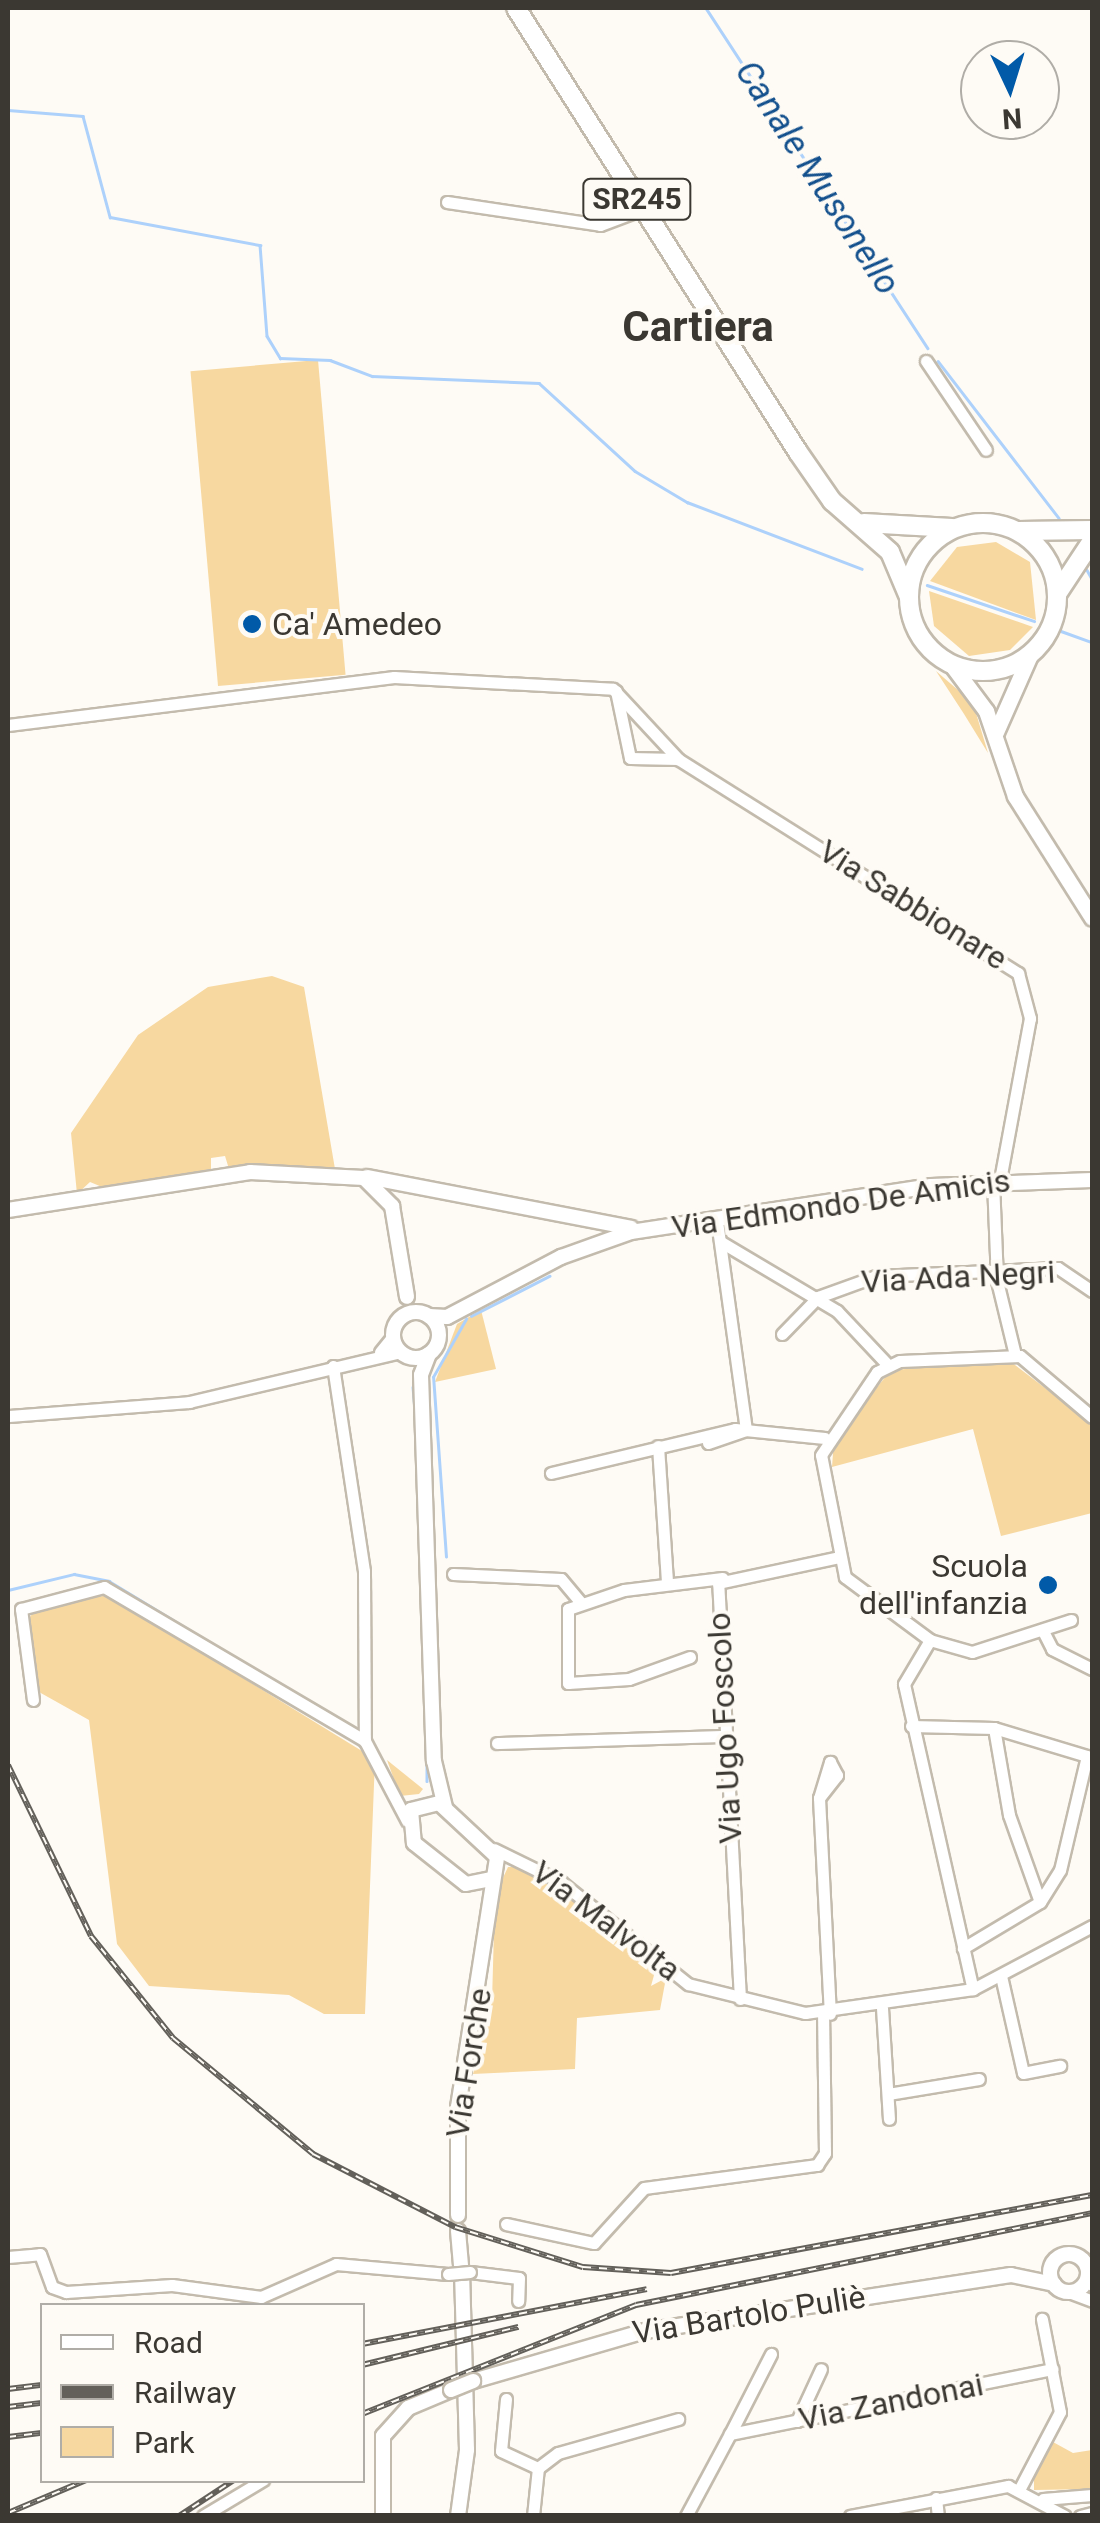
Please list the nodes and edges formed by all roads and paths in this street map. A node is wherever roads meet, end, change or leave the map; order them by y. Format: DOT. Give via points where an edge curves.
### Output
graph roads {
  1 [pos="516,8"];
  2 [pos="447,202"];
  3 [pos="644,209"];
  4 [pos="926,361"];
  5 [pos="986,450"];
  6 [pos="850,516"];
  7 [pos="962,526"];
  8 [pos="1015,530"];
  9 [pos="1092,530"];
  10 [pos="1092,541"];
  11 [pos="1057,594"];
  12 [pos="909,597"];
  13 [pos="1030,654"];
  14 [pos="951,664"];
  15 [pos="616,691"];
  16 [pos="8,725"];
  17 [pos="996,741"];
  18 [pos="678,759"];
  19 [pos="1092,918"];
  20 [pos="353,1176"];
  21 [pos="996,1180"];
  22 [pos="1092,1180"];
  23 [pos="414,1187"];
  24 [pos="392,1208"];
  25 [pos="8,1210"];
  26 [pos="578,1220"];
  27 [pos="717,1221"];
  28 [pos="650,1229"];
  29 [pos="397,1242"];
  30 [pos="720,1242"];
  31 [pos="590,1245"];
  32 [pos="996,1270"];
  33 [pos="1092,1291"];
  34 [pos="818,1297"];
  35 [pos="408,1298"];
  36 [pos="426,1314"];
  37 [pos="402,1316"];
  38 [pos="447,1317"];
  39 [pos="782,1334"];
  40 [pos="392,1336"];
  41 [pos="439,1336"];
  42 [pos="380,1352"];
  43 [pos="403,1354"];
  44 [pos="428,1354"];
  45 [pos="1014,1356"];
  46 [pos="887,1364"];
  47 [pos="332,1366"];
  48 [pos="420,1375"];
  49 [pos="8,1416"];
  50 [pos="1092,1418"];
  51 [pos="746,1430"];
  52 [pos="825,1438"];
  53 [pos="659,1450"];
  54 [pos="551,1473"];
  55 [pos="840,1557"];
  56 [pos="453,1574"];
  57 [pos="722,1578"];
  58 [pos="667,1583"];
  59 [pos="580,1602"];
  60 [pos="1071,1620"];
  61 [pos="1044,1634"];
  62 [pos="930,1640"];
  63 [pos="690,1657"];
  64 [pos="1092,1670"];
  65 [pos="33,1700"];
  66 [pos="911,1726"];
  67 [pos="994,1728"];
  68 [pos="724,1736"];
  69 [pos="365,1741"];
  70 [pos="498,1743"];
  71 [pos="435,1784"];
  72 [pos="820,1798"];
  73 [pos="398,1800"];
  74 [pos="422,1803"];
  75 [pos="446,1807"];
  76 [pos="407,1821"];
  77 [pos="494,1849"];
  78 [pos="518,1857"];
  79 [pos="494,1874"];
  80 [pos="468,1885"];
  81 [pos="1040,1902"];
  82 [pos="483,1911"];
  83 [pos="1092,1926"];
  84 [pos="963,1948"];
  85 [pos="1001,1976"];
  86 [pos="973,1989"];
  87 [pos="740,1999"];
  88 [pos="882,2008"];
  89 [pos="826,2014"];
  90 [pos="1060,2066"];
  91 [pos="979,2079"];
  92 [pos="888,2094"];
  93 [pos="889,2120"];
  94 [pos="506,2224"];
  95 [pos="8,2257"];
  96 [pos="1054,2262"];
  97 [pos="1090,2266"];
  98 [pos="460,2272"];
  99 [pos="1031,2274"];
  100 [pos="1054,2284"];
  101 [pos="1069,2292"];
  102 [pos="518,2301"];
  103 [pos="1092,2301"];
  104 [pos="1042,2319"];
  105 [pos="771,2354"];
  106 [pos="821,2368"];
  107 [pos="1052,2369"];
  108 [pos="506,2399"];
  109 [pos="678,2420"];
  110 [pos="797,2421"];
  111 [pos="730,2434"];
  112 [pos="538,2468"];
  113 [pos="257,2483"];
  114 [pos="1019,2490"];
  115 [pos="1092,2494"];
  116 [pos="936,2498"];
  117 [pos="1043,2500"];
  118 [pos="1092,2513"];
  119 [pos="203,2516"];
  120 [pos="382,2516"];
  121 [pos="458,2516"];
  122 [pos="532,2516"];
  123 [pos="686,2516"];
  124 [pos="850,2516"];
  125 [pos="938,2516"];
  126 [pos="1066,2516"];
  127 [pos="1080,2516"];
  1 -- 3 [label="main road, SR245"];
  2 -- 3 [label="street" via="600,225"];
  3 -- 6 [label="main road, SR245" via="807,466"];
  4 -- 5 [label="street"];
  6 -- 7 [label="main road" via="897,530"];
  6 -- 12 [label="main road, SR245" via="894,556"];
  7 -- 8 [label="main road"];
  7 -- 12 [label="main road" via="928,547"];
  8 -- 9 [label="main road"];
  8 -- 11 [label="main road" via="1045,556"];
  10 -- 11 [label="main road"];
  11 -- 13 [label="main road" via="1048,634"];
  12 -- 14 [label="main road" via="920,636"];
  13 -- 14 [label="main road" via="992,670"];
  13 -- 17 [label="main road" via="1005,698"];
  14 -- 17 [label="main road"];
  15 -- 16 [label="street" via="394,677"];
  15 -- 18 [label="street, Via Sabbionare"];
  15 -- 18 [label="street, Via Sabbionare" via="630,758"];
  17 -- 19 [label="main road" via="1016,796"];
  18 -- 21 [label="street, Via Sabbionare" via="1018,973 1030,1018"];
  20 -- 23 [label="street, Via Edmondo De Amicis"];
  20 -- 24 [label="street"];
  20 -- 25 [label="street, Via Edmondo De Amicis" via="250,1172"];
  20 -- 29 [label="street" via="382,1199"];
  21 -- 22 [label="street, Via Edmondo De Amicis"];
  21 -- 27 [label="street, Via Edmondo De Amicis"];
  21 -- 32 [label="street, Via Sabbionare"];
  23 -- 24 [label="street" via="400,1192"];
  23 -- 26 [label="street, Via Edmondo De Amicis"];
  24 -- 29 [label="street"];
  26 -- 28 [label="street, Via Edmondo De Amicis"];
  26 -- 31 [label="street" via="594,1230"];
  27 -- 28 [label="street, Via Edmondo De Amicis"];
  27 -- 30 [label="street"];
  28 -- 31 [label="street, Via Edmondo De Amicis"];
  29 -- 35 [label="street"];
  30 -- 34 [label="street"];
  30 -- 51 [label="street"];
  31 -- 38 [label="street, Via Edmondo De Amicis"];
  32 -- 33 [label="street, Via Ada Negri" via="1067,1270"];
  32 -- 34 [label="street, Via Ada Negri" via="876,1276"];
  32 -- 45 [label="street, Via Sabbionare"];
  34 -- 39 [label="street"];
  34 -- 46 [label="street"];
  35 -- 36 [label="street"];
  35 -- 37 [label="street"];
  36 -- 37 [label="street"];
  36 -- 38 [label="street"];
  36 -- 41 [label="street"];
  37 -- 40 [label="street"];
  38 -- 41 [label="street"];
  40 -- 42 [label="street"];
  40 -- 43 [label="street"];
  41 -- 44 [label="street"];
  42 -- 43 [label="street"];
  42 -- 47 [label="street"];
  43 -- 44 [label="street"];
  43 -- 48 [label="street"];
  44 -- 48 [label="street"];
  45 -- 46 [label="street"];
  45 -- 50 [label="street"];
  46 -- 52 [label="street"];
  47 -- 49 [label="street" via="189,1402"];
  47 -- 69 [label="street" via="364,1571"];
  48 -- 71 [label="street"];
  51 -- 52 [label="street"];
  51 -- 53 [label="street"];
  52 -- 55 [label="street"];
  53 -- 54 [label="street"];
  53 -- 58 [label="street"];
  55 -- 57 [label="street, Via Ugo Foscolo"];
  55 -- 62 [label="street" via="847,1580"];
  56 -- 59 [label="street" via="561,1579"];
  57 -- 58 [label="street"];
  57 -- 68 [label="street, Via Ugo Foscolo"];
  58 -- 59 [label="street"];
  59 -- 63 [label="street" via="568,1609 568,1683 629,1680"];
  60 -- 61 [label="street"];
  61 -- 62 [label="street" via="972,1652"];
  61 -- 64 [label="street" via="1052,1649"];
  62 -- 66 [label="street" via="904,1684"];
  65 -- 69 [label="street" via="20,1609 100,1586"];
  66 -- 67 [label="street"];
  66 -- 84 [label="street"];
  67 -- 81 [label="street" via="1014,1833"];
  67 -- 81 [label="street" via="1087,1756 1060,1870"];
  68 -- 70 [label="street"];
  68 -- 87 [label="street, Via Ugo Foscolo"];
  69 -- 73 [label="street"];
  71 -- 74 [label="street"];
  71 -- 75 [label="street"];
  72 -- 89 [label="street"];
  73 -- 74 [label="street"];
  73 -- 76 [label="street"];
  74 -- 75 [label="street"];
  74 -- 76 [label="street"];
  75 -- 77 [label="street"];
  76 -- 80 [label="street" via="414,1843"];
  77 -- 78 [label="street, Via Malvolta"];
  77 -- 79 [label="street, Via Forche"];
  78 -- 79 [label="street, Via Malvolta"];
  78 -- 87 [label="street, Via Malvolta" via="681,1980"];
  79 -- 80 [label="street"];
  79 -- 82 [label="street, Via Forche"];
  80 -- 82 [label="street, Via Forche"];
  81 -- 84 [label="street"];
  82 -- 98 [label="street, Via Forche" via="483,1979 456,2123"];
  83 -- 85 [label="street, Via Malvolta"];
  84 -- 86 [label="street"];
  85 -- 86 [label="street, Via Malvolta"];
  85 -- 90 [label="street" via="1023,2074"];
  86 -- 88 [label="street, Via Malvolta"];
  87 -- 89 [label="street, Via Malvolta"];
  88 -- 89 [label="street, Via Malvolta"];
  88 -- 92 [label="street"];
  89 -- 94 [label="street" via="825,2153 818,2166 644,2188 594,2242"];
  91 -- 92 [label="street"];
  92 -- 93 [label="street"];
  95 -- 98 [label="street" via="40,2254 52,2286 66,2292 172,2285 261,2297 336,2264"];
  96 -- 97 [label="street, Via Bartolo Puliè" via="1074,2255"];
  96 -- 99 [label="street, Via Bartolo Puliè"];
  96 -- 100 [label="street"];
  97 -- 101 [label="street"];
  98 -- 102 [label="street" via="519,2278"];
  98 -- 121 [label="street, Via Forche" via="467,2423"];
  99 -- 100 [label="street"];
  99 -- 120 [label="street, Via Bartolo Puliè, bridge" via="645,2330 472,2381 408,2408 383,2436"];
  100 -- 101 [label="street"];
  101 -- 103 [label="street"];
  104 -- 107 [label="street"];
  105 -- 111 [label="street, Via Zandonai"];
  106 -- 110 [label="street"];
  107 -- 110 [label="street, Via Zandonai"];
  107 -- 114 [label="street" via="1060,2412"];
  108 -- 112 [label="street" via="501,2452"];
  109 -- 112 [label="street" via="558,2452"];
  110 -- 111 [label="street, Via Zandonai"];
  111 -- 123 [label="street, Via Zandonai"];
  112 -- 122 [label="street"];
  113 -- 119 [label="street"];
  114 -- 116 [label="street"];
  114 -- 117 [label="street"];
  115 -- 117 [label="street"];
  116 -- 124 [label="street"];
  116 -- 125 [label="street"];
  117 -- 126 [label="street"];
  118 -- 127 [label="street"];
}
